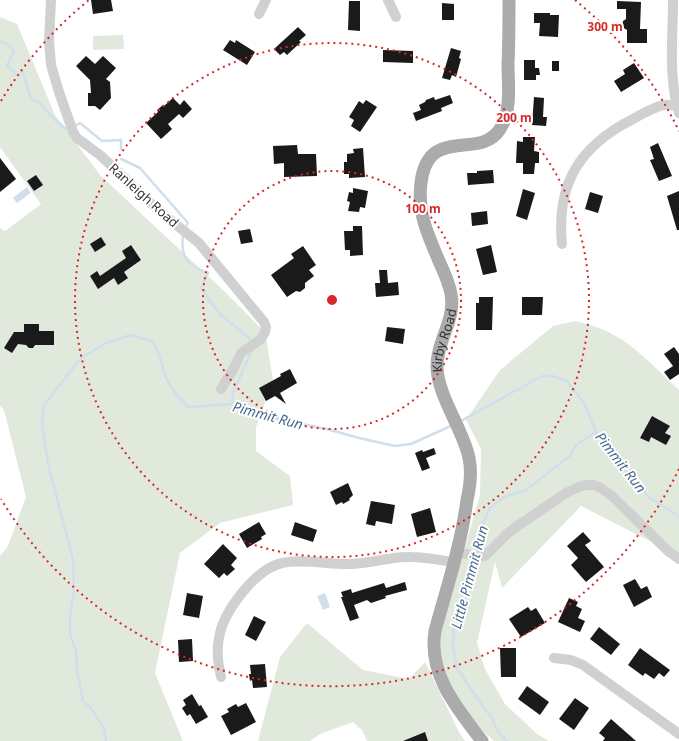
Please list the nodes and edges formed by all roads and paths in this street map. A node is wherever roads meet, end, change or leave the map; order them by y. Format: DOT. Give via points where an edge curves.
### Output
graph roads {
  1 [pos="51,0"];
  2 [pos="266,0"];
  3 [pos="388,0"];
  4 [pos="509,0"];
  5 [pos="673,0"];
  6 [pos="259,14"];
  7 [pos="396,17"];
  8 [pos="678,108"];
  9 [pos="562,244"];
  10 [pos="221,389"];
  11 [pos="458,556"];
  12 [pos="679,559"];
  13 [pos="554,658"];
  14 [pos="221,677"];
  15 [pos="679,734"];
  16 [pos="482,741"];
  1 -- 10 [label="street, Ranleigh Road" via="49,41 52,65 73,132 158,210 192,236 264,322 266,327 261,339 241,353"];
  2 -- 6 [label="street"];
  3 -- 7 [label="street"];
  4 -- 11 [label="main road, Kirby Road" via="507,104 503,125 488,141 449,146 437,152 429,159 421,181 422,216 452,298 451,316 439,349 437,366 441,387 469,457 470,474"];
  5 -- 8 [label="street" via="672,72 673,91"];
  8 -- 9 [label="street" via="664,105 646,112 606,134 584,156 564,195 561,211"];
  11 -- 12 [label="street" via="481,557 488,554 508,533 566,493 581,486 594,485 612,496"];
  11 -- 14 [label="street" via="435,559 394,558 349,564 292,562 273,566 257,576 228,614 217,650"];
  11 -- 16 [label="main road, Kirby Road" via="436,630 434,659 447,691"];
  13 -- 15 [label="street" via="571,660 583,665"];
}
